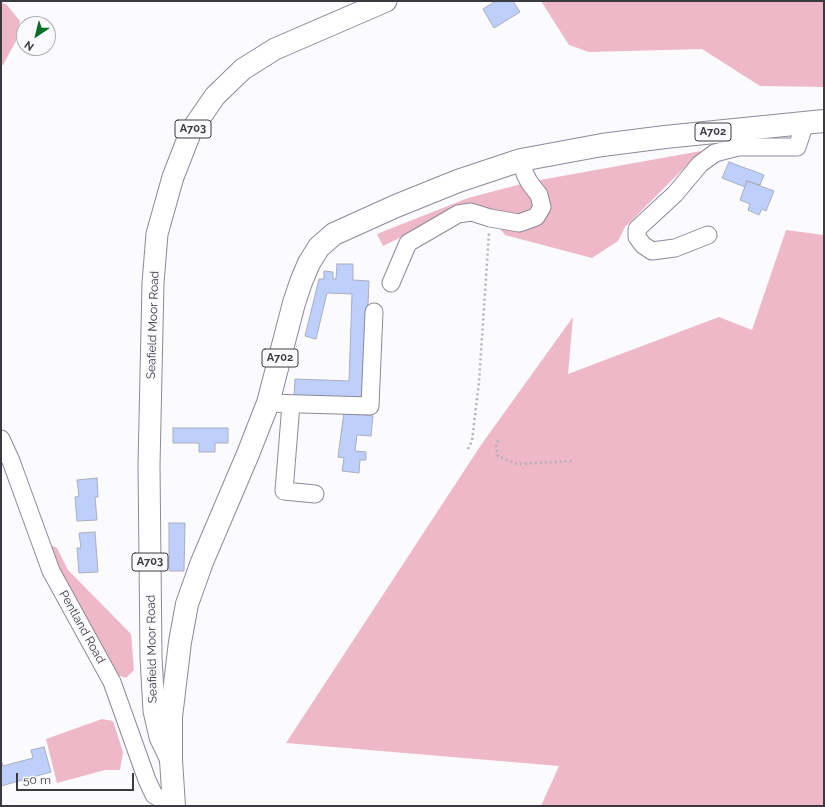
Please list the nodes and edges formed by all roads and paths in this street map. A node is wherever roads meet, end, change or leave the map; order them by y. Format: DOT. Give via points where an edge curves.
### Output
graph roads {
  1 [pos="386,1"];
  2 [pos="815,122"];
  3 [pos="521,160"];
  4 [pos="490,218"];
  5 [pos="708,235"];
  6 [pos="391,283"];
  7 [pos="374,312"];
  8 [pos="268,403"];
  9 [pos="291,404"];
  10 [pos="1,440"];
  11 [pos="498,440"];
  12 [pos="468,449"];
  13 [pos="572,461"];
  14 [pos="315,494"];
  15 [pos="171,760"];
  16 [pos="173,806"];
  1 -- 15 [label="main road, Seafield Moor Road / A703" via="275,49 243,69 216,96 192,131 173,177 157,234 153,283 149,465 154,711 160,737"];
  2 -- 3 [label="highway, A702" via="602,145"];
  2 -- 5 [label="street" via="797,147 738,147 715,153 700,164 675,194 637,229 643,245 652,251 675,248"];
  3 -- 4 [label="street" via="542,207 536,217 519,223"];
  3 -- 8 [label="highway, A702" via="458,181 396,206 334,234 319,247 300,282"];
  4 -- 6 [label="street" via="472,212 458,214 408,243"];
  4 -- 12 [label="path" via="479,382 472,441"];
  7 -- 9 [label="street" via="370,406"];
  8 -- 9 [label="street"];
  8 -- 15 [label="highway, A702" via="186,604 171,717"];
  9 -- 14 [label="street" via="284,491"];
  10 -- 16 [label="street, Pentland Road" via="51,572 112,682 154,795"];
  11 -- 13 [label="path" via="498,456 516,464"];
  15 -- 16 [label="highway, A702"];
}
